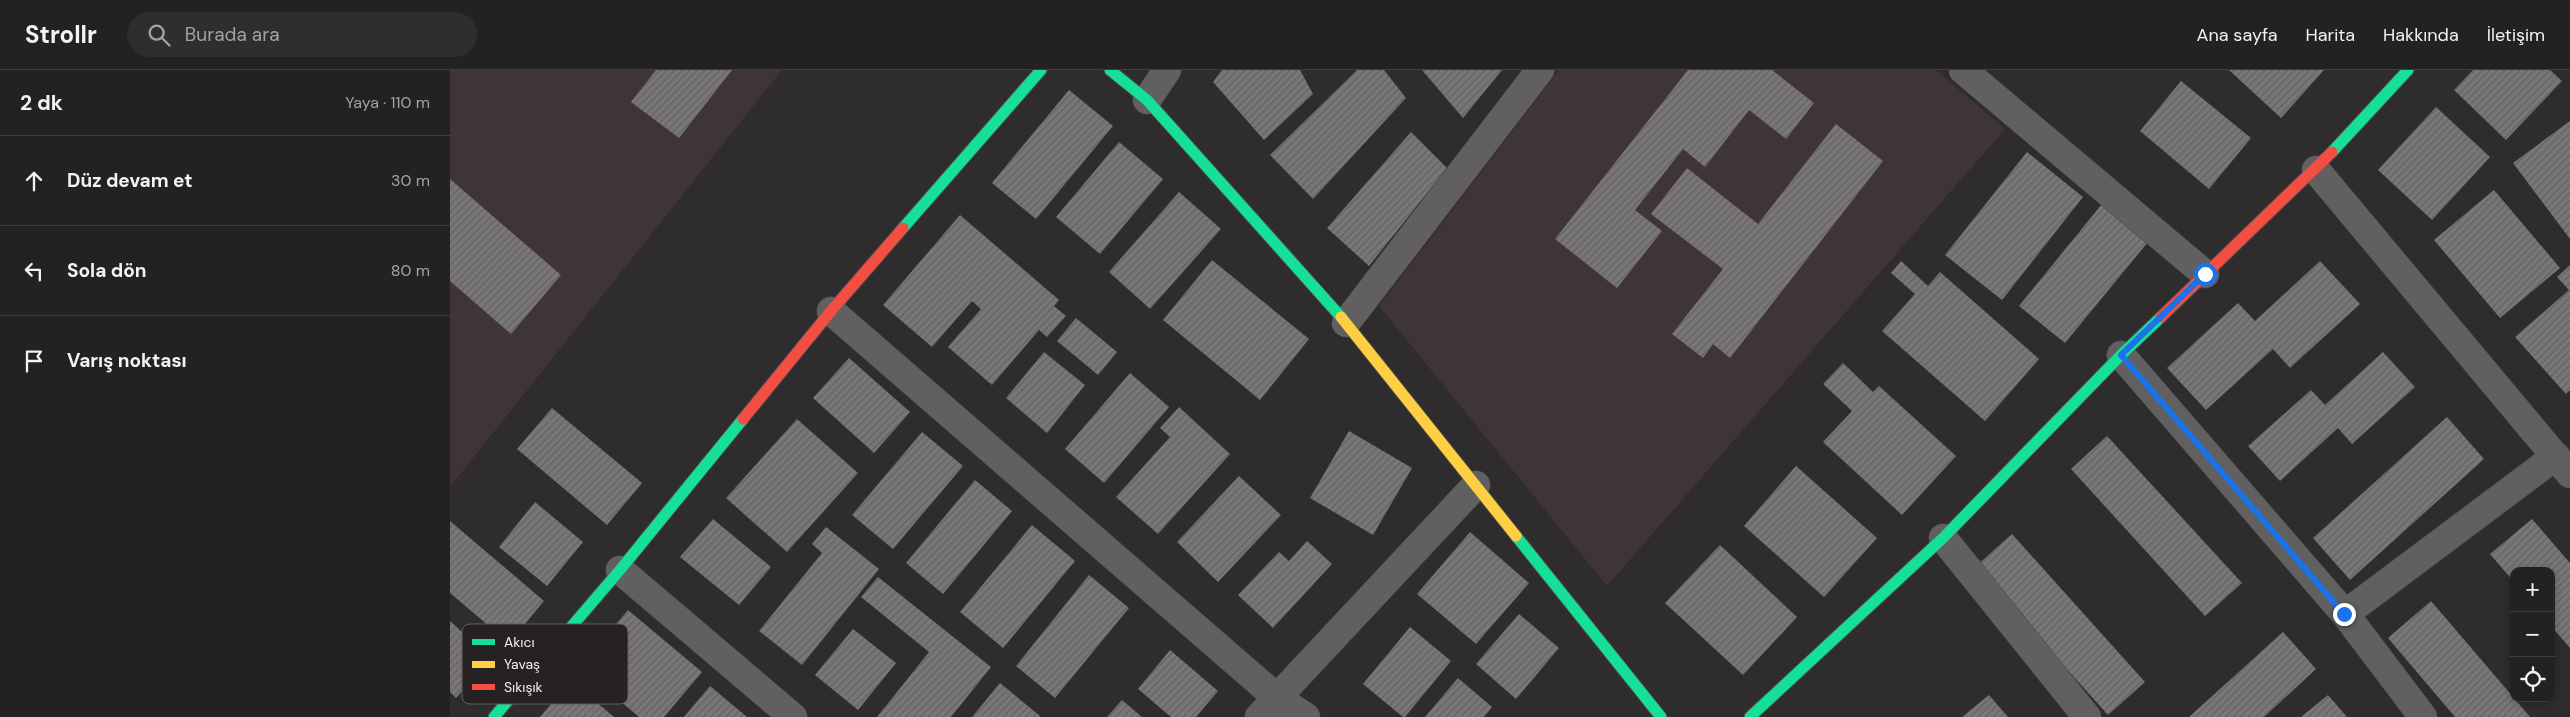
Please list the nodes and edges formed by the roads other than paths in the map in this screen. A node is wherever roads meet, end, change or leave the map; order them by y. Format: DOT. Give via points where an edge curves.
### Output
graph roads {
  1 [pos="1041,70"];
  2 [pos="1110,70"];
  3 [pos="1167,70"];
  4 [pos="1540,70"];
  5 [pos="1963,70"];
  6 [pos="2408,70"];
  7 [pos="1147,100"];
  8 [pos="2316,170"];
  9 [pos="2205,274"];
  10 [pos="831,311"];
  11 [pos="1346,323"];
  12 [pos="2121,355"];
  13 [pos="2563,465"];
  14 [pos="1476,485"];
  15 [pos="1943,538"];
  16 [pos="620,570"];
  17 [pos="2344,614"];
  18 [pos="574,624"];
  19 [pos="505,704"];
  20 [pos="1268,707"];
  21 [pos="494,717"];
  22 [pos="793,717"];
  23 [pos="1306,717"];
  24 [pos="1661,717"];
  25 [pos="1750,717"];
  26 [pos="2087,717"];
  27 [pos="2423,717"];
  1 -- 10 [label="street"];
  2 -- 7 [label="street"];
  3 -- 7 [label="street"];
  4 -- 11 [label="street"];
  5 -- 9 [label="street"];
  6 -- 8 [label="street"];
  7 -- 11 [label="street"];
  8 -- 9 [label="street"];
  8 -- 13 [label="street"];
  9 -- 12 [label="street"];
  10 -- 16 [label="street"];
  10 -- 20 [label="street"];
  11 -- 14 [label="street"];
  12 -- 15 [label="street"];
  12 -- 17 [label="street"];
  13 -- 17 [label="street"];
  14 -- 20 [label="street"];
  14 -- 24 [label="street"];
  15 -- 25 [label="street"];
  15 -- 26 [label="street"];
  16 -- 18 [label="street"];
  16 -- 22 [label="street"];
  17 -- 27 [label="street"];
  19 -- 21 [label="street"];
  20 -- 23 [label="street"];
}
